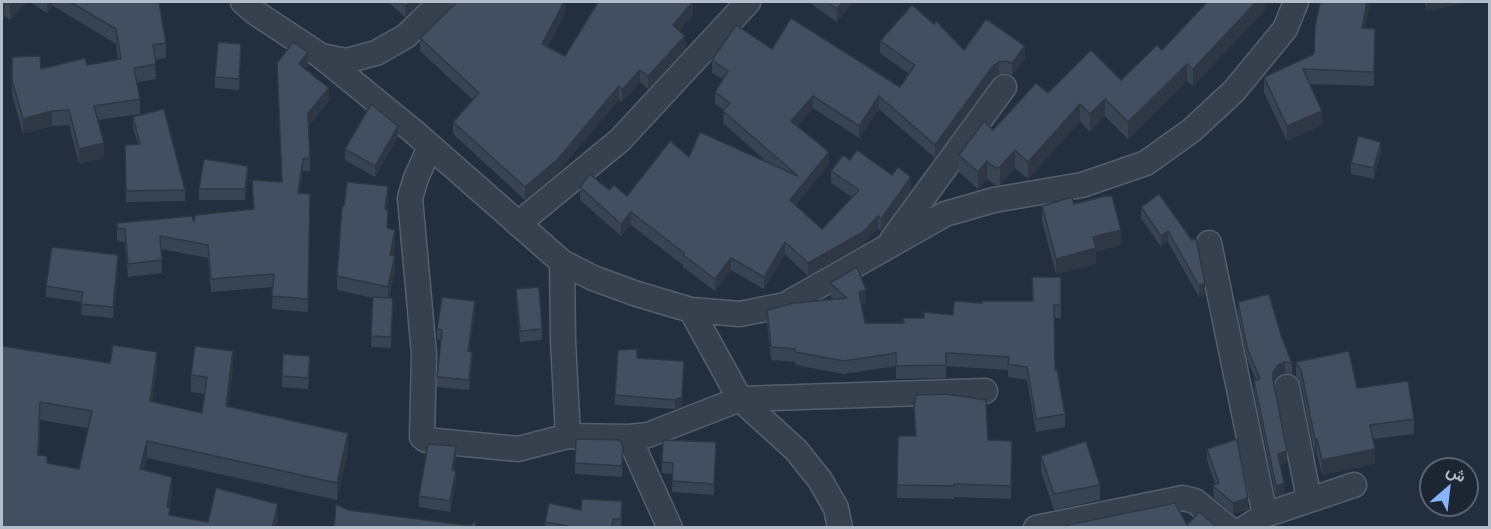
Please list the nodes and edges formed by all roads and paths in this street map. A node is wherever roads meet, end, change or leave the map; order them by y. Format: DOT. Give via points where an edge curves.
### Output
graph roads {
  1 [pos="243,2"];
  2 [pos="441,2"];
  3 [pos="748,2"];
  4 [pos="1296,2"];
  5 [pos="321,56"];
  6 [pos="1004,87"];
  7 [pos="430,147"];
  8 [pos="518,224"];
  9 [pos="1209,243"];
  10 [pos="887,247"];
  11 [pos="562,262"];
  12 [pos="691,310"];
  13 [pos="1287,387"];
  14 [pos="985,391"];
  15 [pos="740,399"];
  16 [pos="568,436"];
  17 [pos="629,437"];
  18 [pos="1354,485"];
  19 [pos="1309,499"];
  20 [pos="1255,521"];
  21 [pos="670,528"];
  22 [pos="840,528"];
  23 [pos="1036,528"];
  24 [pos="1228,528"];
  1 -- 5 [label="street"];
  2 -- 5 [label="street" via="406,36 376,52 346,61"];
  3 -- 8 [label="street" via="620,140"];
  4 -- 10 [label="street" via="1285,29 1234,91 1192,130 1146,163 1082,185 994,200 945,214"];
  5 -- 7 [label="street"];
  6 -- 10 [label="street"];
  7 -- 8 [label="street"];
  7 -- 16 [label="street" via="410,198 423,354 422,437 518,449"];
  8 -- 11 [label="street"];
  9 -- 20 [label="street"];
  10 -- 12 [label="street" via="785,305 740,314"];
  11 -- 12 [label="street" via="592,278"];
  11 -- 16 [label="street"];
  12 -- 15 [label="street"];
  13 -- 19 [label="street"];
  14 -- 15 [label="street"];
  15 -- 17 [label="street" via="648,435"];
  15 -- 22 [label="street" via="796,450 820,480 836,508"];
  16 -- 17 [label="street"];
  17 -- 21 [label="street"];
  18 -- 19 [label="street"];
  19 -- 20 [label="street"];
  23 -- 24 [label="street" via="1183,498 1195,501"];
}
